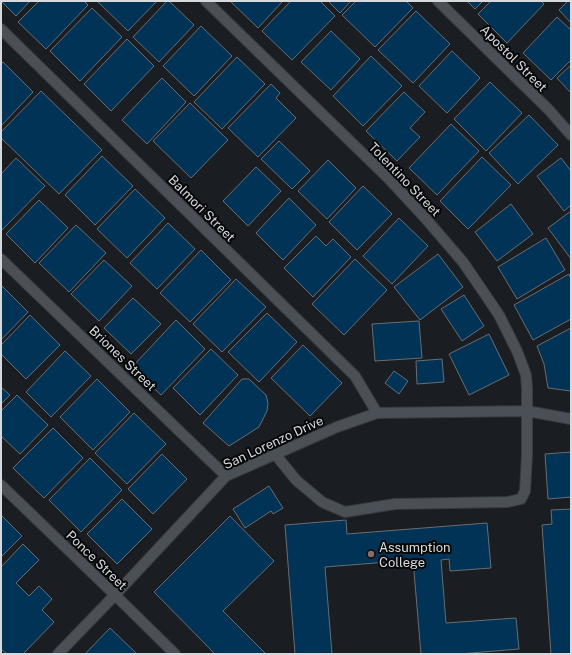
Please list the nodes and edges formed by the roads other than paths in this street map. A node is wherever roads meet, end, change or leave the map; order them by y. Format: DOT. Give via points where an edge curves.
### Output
graph roads {
  1 [pos="206,1"];
  2 [pos="438,1"];
  3 [pos="1,29"];
  4 [pos="571,135"];
  5 [pos="1,259"];
  6 [pos="527,411"];
  7 [pos="376,413"];
  8 [pos="571,419"];
  9 [pos="275,454"];
  10 [pos="226,476"];
  11 [pos="1,485"];
  12 [pos="115,595"];
  13 [pos="58,654"];
  14 [pos="175,654"];
  1 -- 6 [label="street, Tolentino Street" via="389,179 463,262 499,315 517,351 526,375"];
  2 -- 4 [label="street, Apostol Street"];
  3 -- 7 [label="street, Balmori Street" via="355,376"];
  5 -- 10 [label="street, Briones Street"];
  6 -- 7 [label="street, San Lorenzo Drive"];
  6 -- 8 [label="street, San Lorenzo Drive"];
  6 -- 9 [label="street, Tolentino Street" via="525,491 521,499 508,502 395,504 345,512 322,502 296,480"];
  7 -- 9 [label="street, San Lorenzo Drive"];
  9 -- 10 [label="street, San Lorenzo Drive"];
  10 -- 12 [label="street, San Lorenzo Drive"];
  11 -- 12 [label="street, Ponce Street"];
  12 -- 13 [label="street, San Lorenzo Drive"];
  12 -- 14 [label="street, Ponce Street"];
}
